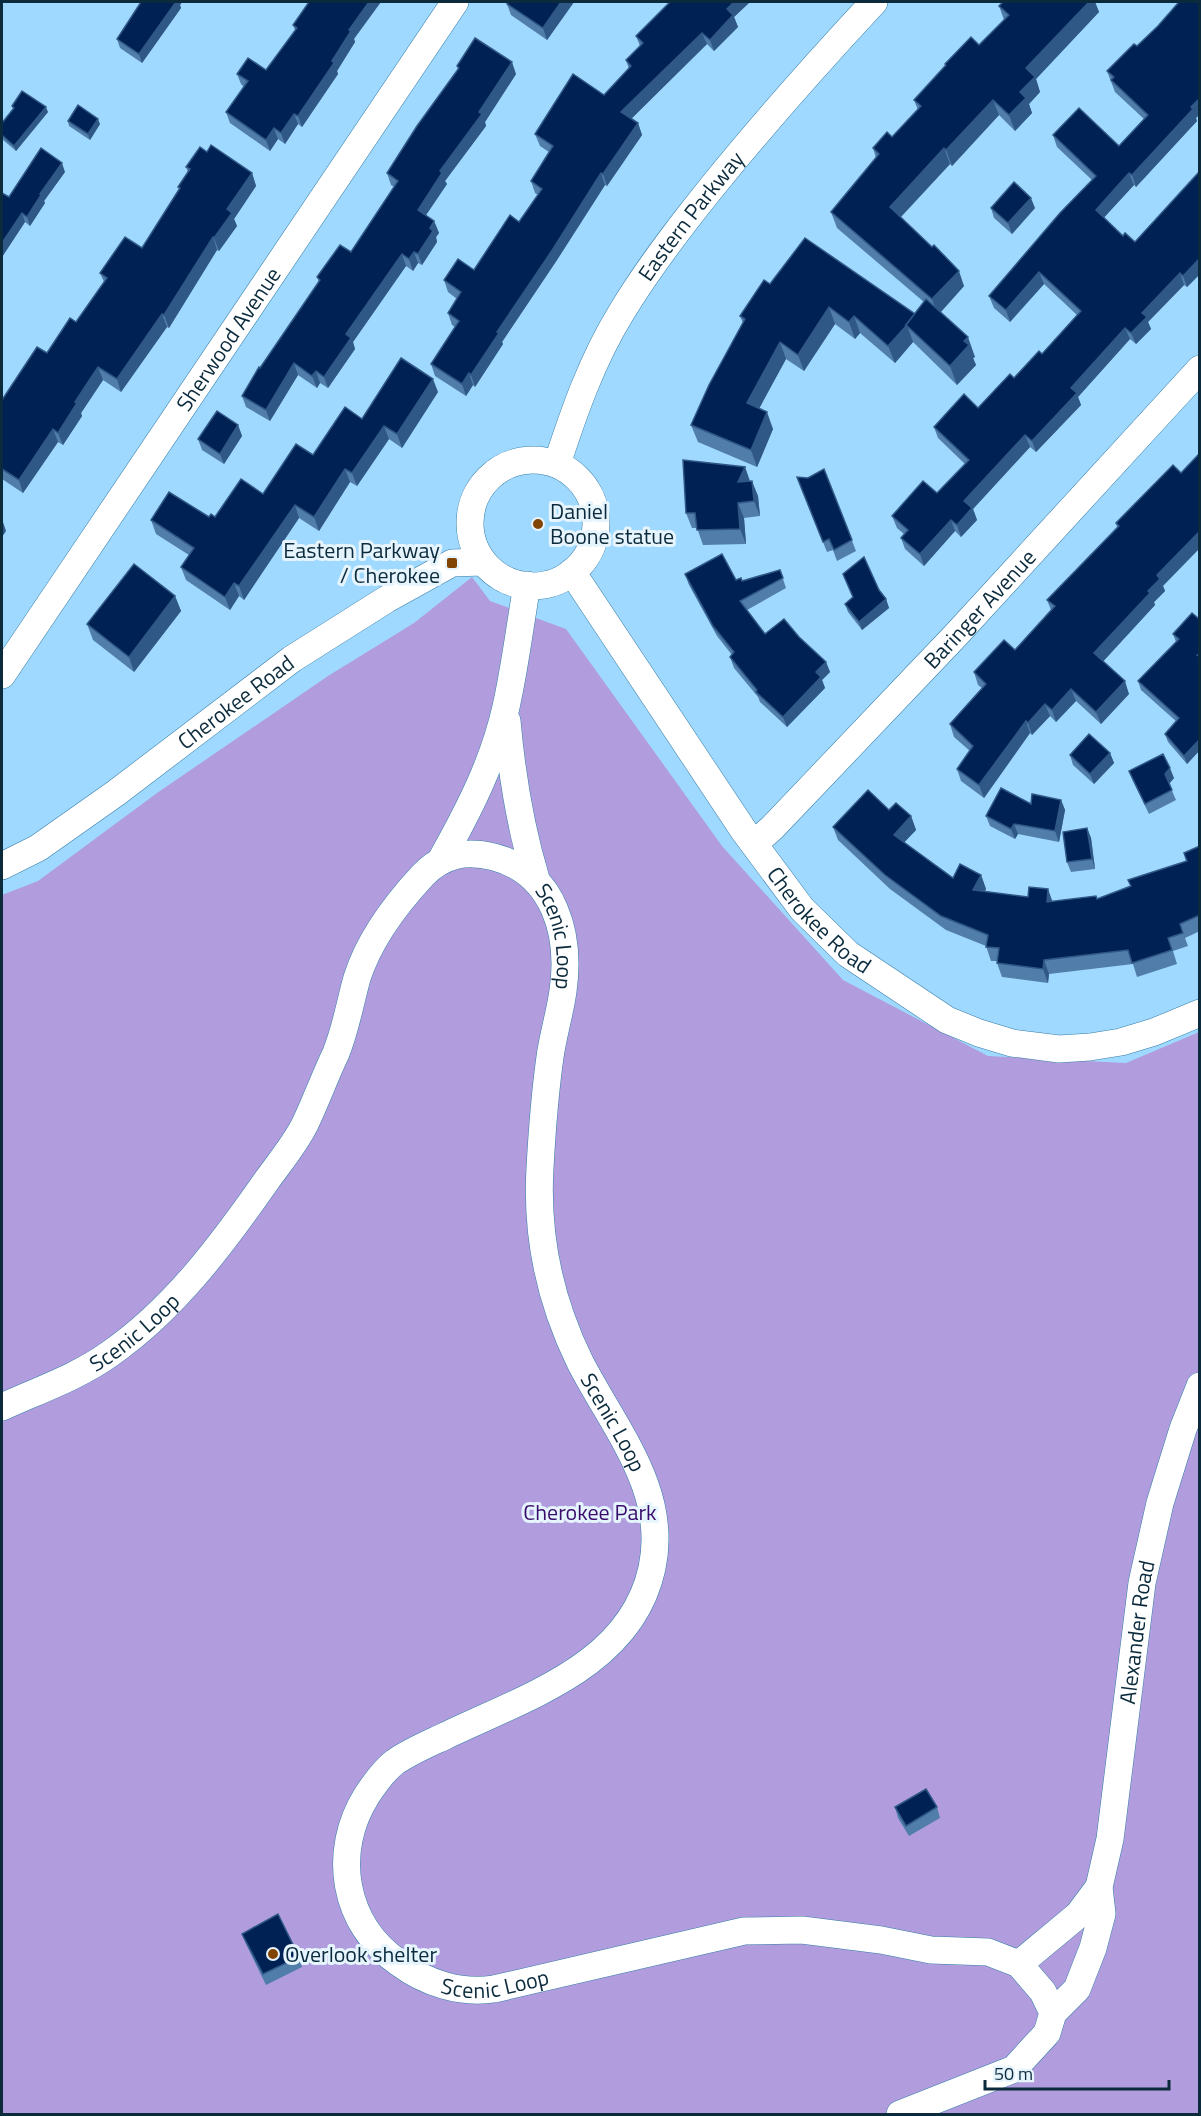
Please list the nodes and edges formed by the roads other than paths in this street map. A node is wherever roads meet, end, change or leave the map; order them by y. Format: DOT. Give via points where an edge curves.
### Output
graph roads {
  1 [pos="455,2"];
  2 [pos="874,2"];
  3 [pos="1200,369"];
  4 [pos="557,464"];
  5 [pos="483,562"];
  6 [pos="572,572"];
  7 [pos="527,585"];
  8 [pos="2,675"];
  9 [pos="506,708"];
  10 [pos="754,844"];
  11 [pos="442,858"];
  12 [pos="2,866"];
  13 [pos="536,879"];
  14 [pos="1200,1013"];
  15 [pos="1200,1386"];
  16 [pos="2,1407"];
  17 [pos="1099,1887"];
  18 [pos="1019,1964"];
  19 [pos="1053,2013"];
  20 [pos="900,2115"];
  1 -- 8 [label="street, Sherwood Avenue"];
  2 -- 4 [label="street, Eastern Parkway" via="748,143 661,251 592,368"];
  3 -- 10 [label="street, Baringer Avenue" via="955,636"];
  4 -- 5 [label="street" via="535,459 505,465 485,481 471,507 471,539"];
  4 -- 6 [label="street" via="578,478 590,495 596,526 590,551"];
  5 -- 7 [label="street" via="506,580"];
  5 -- 12 [label="street, Cherokee Road" via="452,563 292,659 116,793 38,848"];
  6 -- 7 [label="street" via="553,582"];
  6 -- 10 [label="street, Cherokee Road"];
  7 -- 9 [label="street"];
  9 -- 11 [label="street" via="475,798"];
  9 -- 13 [label="street" via="513,782"];
  10 -- 14 [label="street, Cherokee Road" via="802,909 848,954 947,1020 979,1033 1012,1043 1059,1049 1090,1047 1154,1032"];
  11 -- 13 [label="street, Scenic Loop" via="462,853 493,857"];
  11 -- 16 [label="street, Scenic Loop" via="424,874 372,943 359,973 343,1035 303,1129 198,1272 162,1310 110,1354 75,1375"];
  13 -- 18 [label="street, Scenic Loop" via="552,904 566,956 541,1147 542,1245 549,1280 571,1341 647,1488 655,1522 652,1568 633,1618 599,1655 553,1684 421,1747 381,1775 356,1815 347,1845 346,1876 357,1910 374,1939 404,1967 440,1984 476,1991 744,1931 773,1929 881,1940 931,1950 988,1952"];
  15 -- 17 [label="street, Alexander Road" via="1160,1503 1142,1583 1110,1839"];
  17 -- 18 [label="street, Alexander Road" via="1078,1915"];
  17 -- 19 [label="street, Alexander Road" via="1102,1914 1093,1948 1077,1989"];
  18 -- 19 [label="street, Scenic Loop" via="1043,1992"];
  19 -- 20 [label="street" via="1047,2033 1014,2069"];
}
